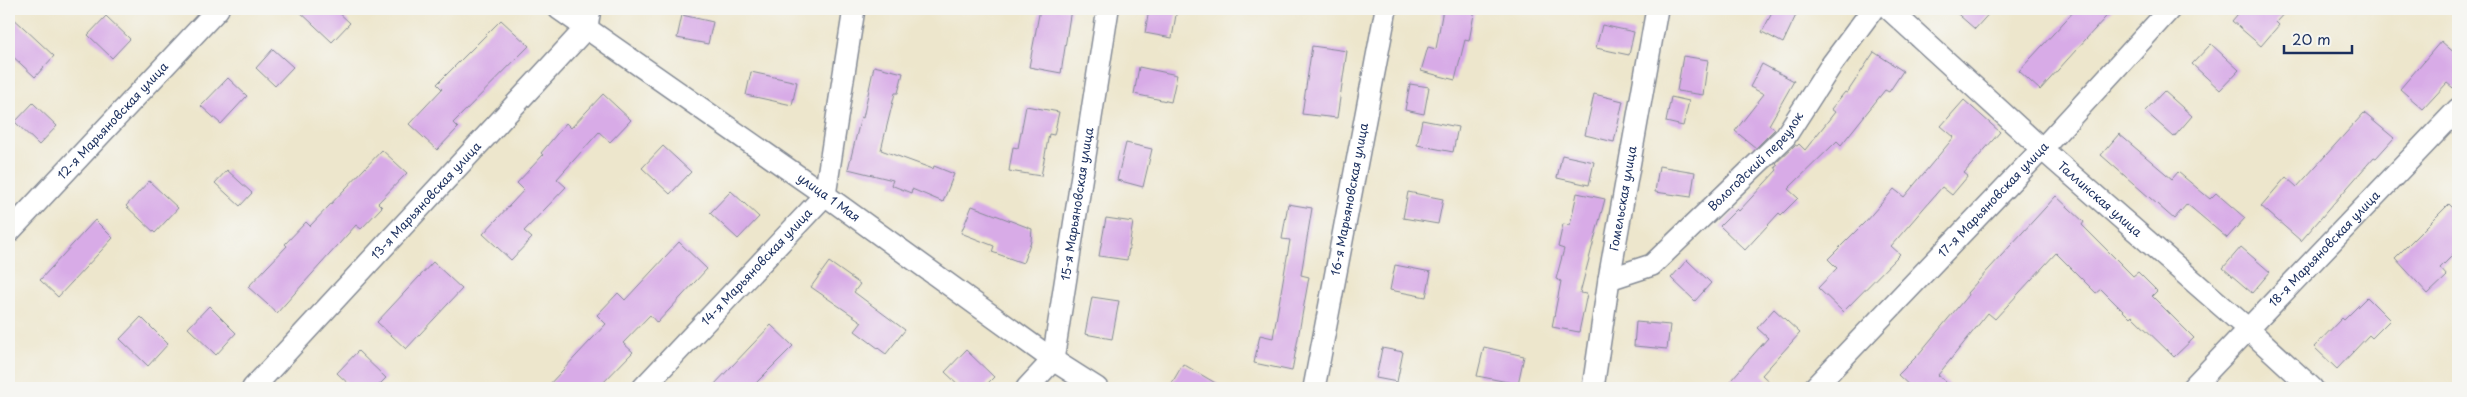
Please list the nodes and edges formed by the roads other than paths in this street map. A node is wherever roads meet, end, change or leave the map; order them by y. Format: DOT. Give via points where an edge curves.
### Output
graph roads {
  1 [pos="218,9"];
  2 [pos="559,9"];
  3 [pos="854,9"];
  4 [pos="1108,9"];
  5 [pos="1386,9"];
  6 [pos="1657,9"];
  7 [pos="1873,9"];
  8 [pos="1889,9"];
  9 [pos="2170,9"];
  10 [pos="588,18"];
  11 [pos="2458,109"];
  12 [pos="2042,149"];
  13 [pos="825,195"];
  14 [pos="9,232"];
  15 [pos="1609,279"];
  16 [pos="2248,328"];
  17 [pos="1053,360"];
  18 [pos="253,388"];
  19 [pos="643,388"];
  20 [pos="1027,388"];
  21 [pos="1097,388"];
  22 [pos="1314,388"];
  23 [pos="1593,388"];
  24 [pos="1814,388"];
  25 [pos="2192,388"];
  26 [pos="2312,388"];
  1 -- 14 [label="street, 12-я Марьяновская улица"];
  2 -- 10 [label="street, улица 1 Мая"];
  3 -- 13 [label="street"];
  4 -- 17 [label="street, 15-я Марьяновская улица"];
  5 -- 22 [label="street, 16-я Марьяновская улица"];
  6 -- 15 [label="street, Гомельская улица"];
  7 -- 15 [label="street, Вологодский переулок" via="1832,64 1785,137 1652,264"];
  8 -- 12 [label="street, Таллинская улица"];
  9 -- 12 [label="street, 17-я Марьяновская улица"];
  10 -- 13 [label="street, улица 1 Мая"];
  10 -- 18 [label="street, 13-я Марьяновская улица"];
  11 -- 16 [label="street, 18-я Марьяновская улица"];
  12 -- 16 [label="street, Таллинская улица"];
  12 -- 24 [label="street, 17-я Марьяновская улица"];
  13 -- 17 [label="street, улица 1 Мая"];
  13 -- 19 [label="street, 14-я Марьяновская улица"];
  15 -- 23 [label="street, Гомельская улица"];
  16 -- 25 [label="street, 18-я Марьяновская улица"];
  16 -- 26 [label="street, Таллинская улица"];
  17 -- 20 [label="street"];
  17 -- 21 [label="street, улица 1 Мая"];
}
